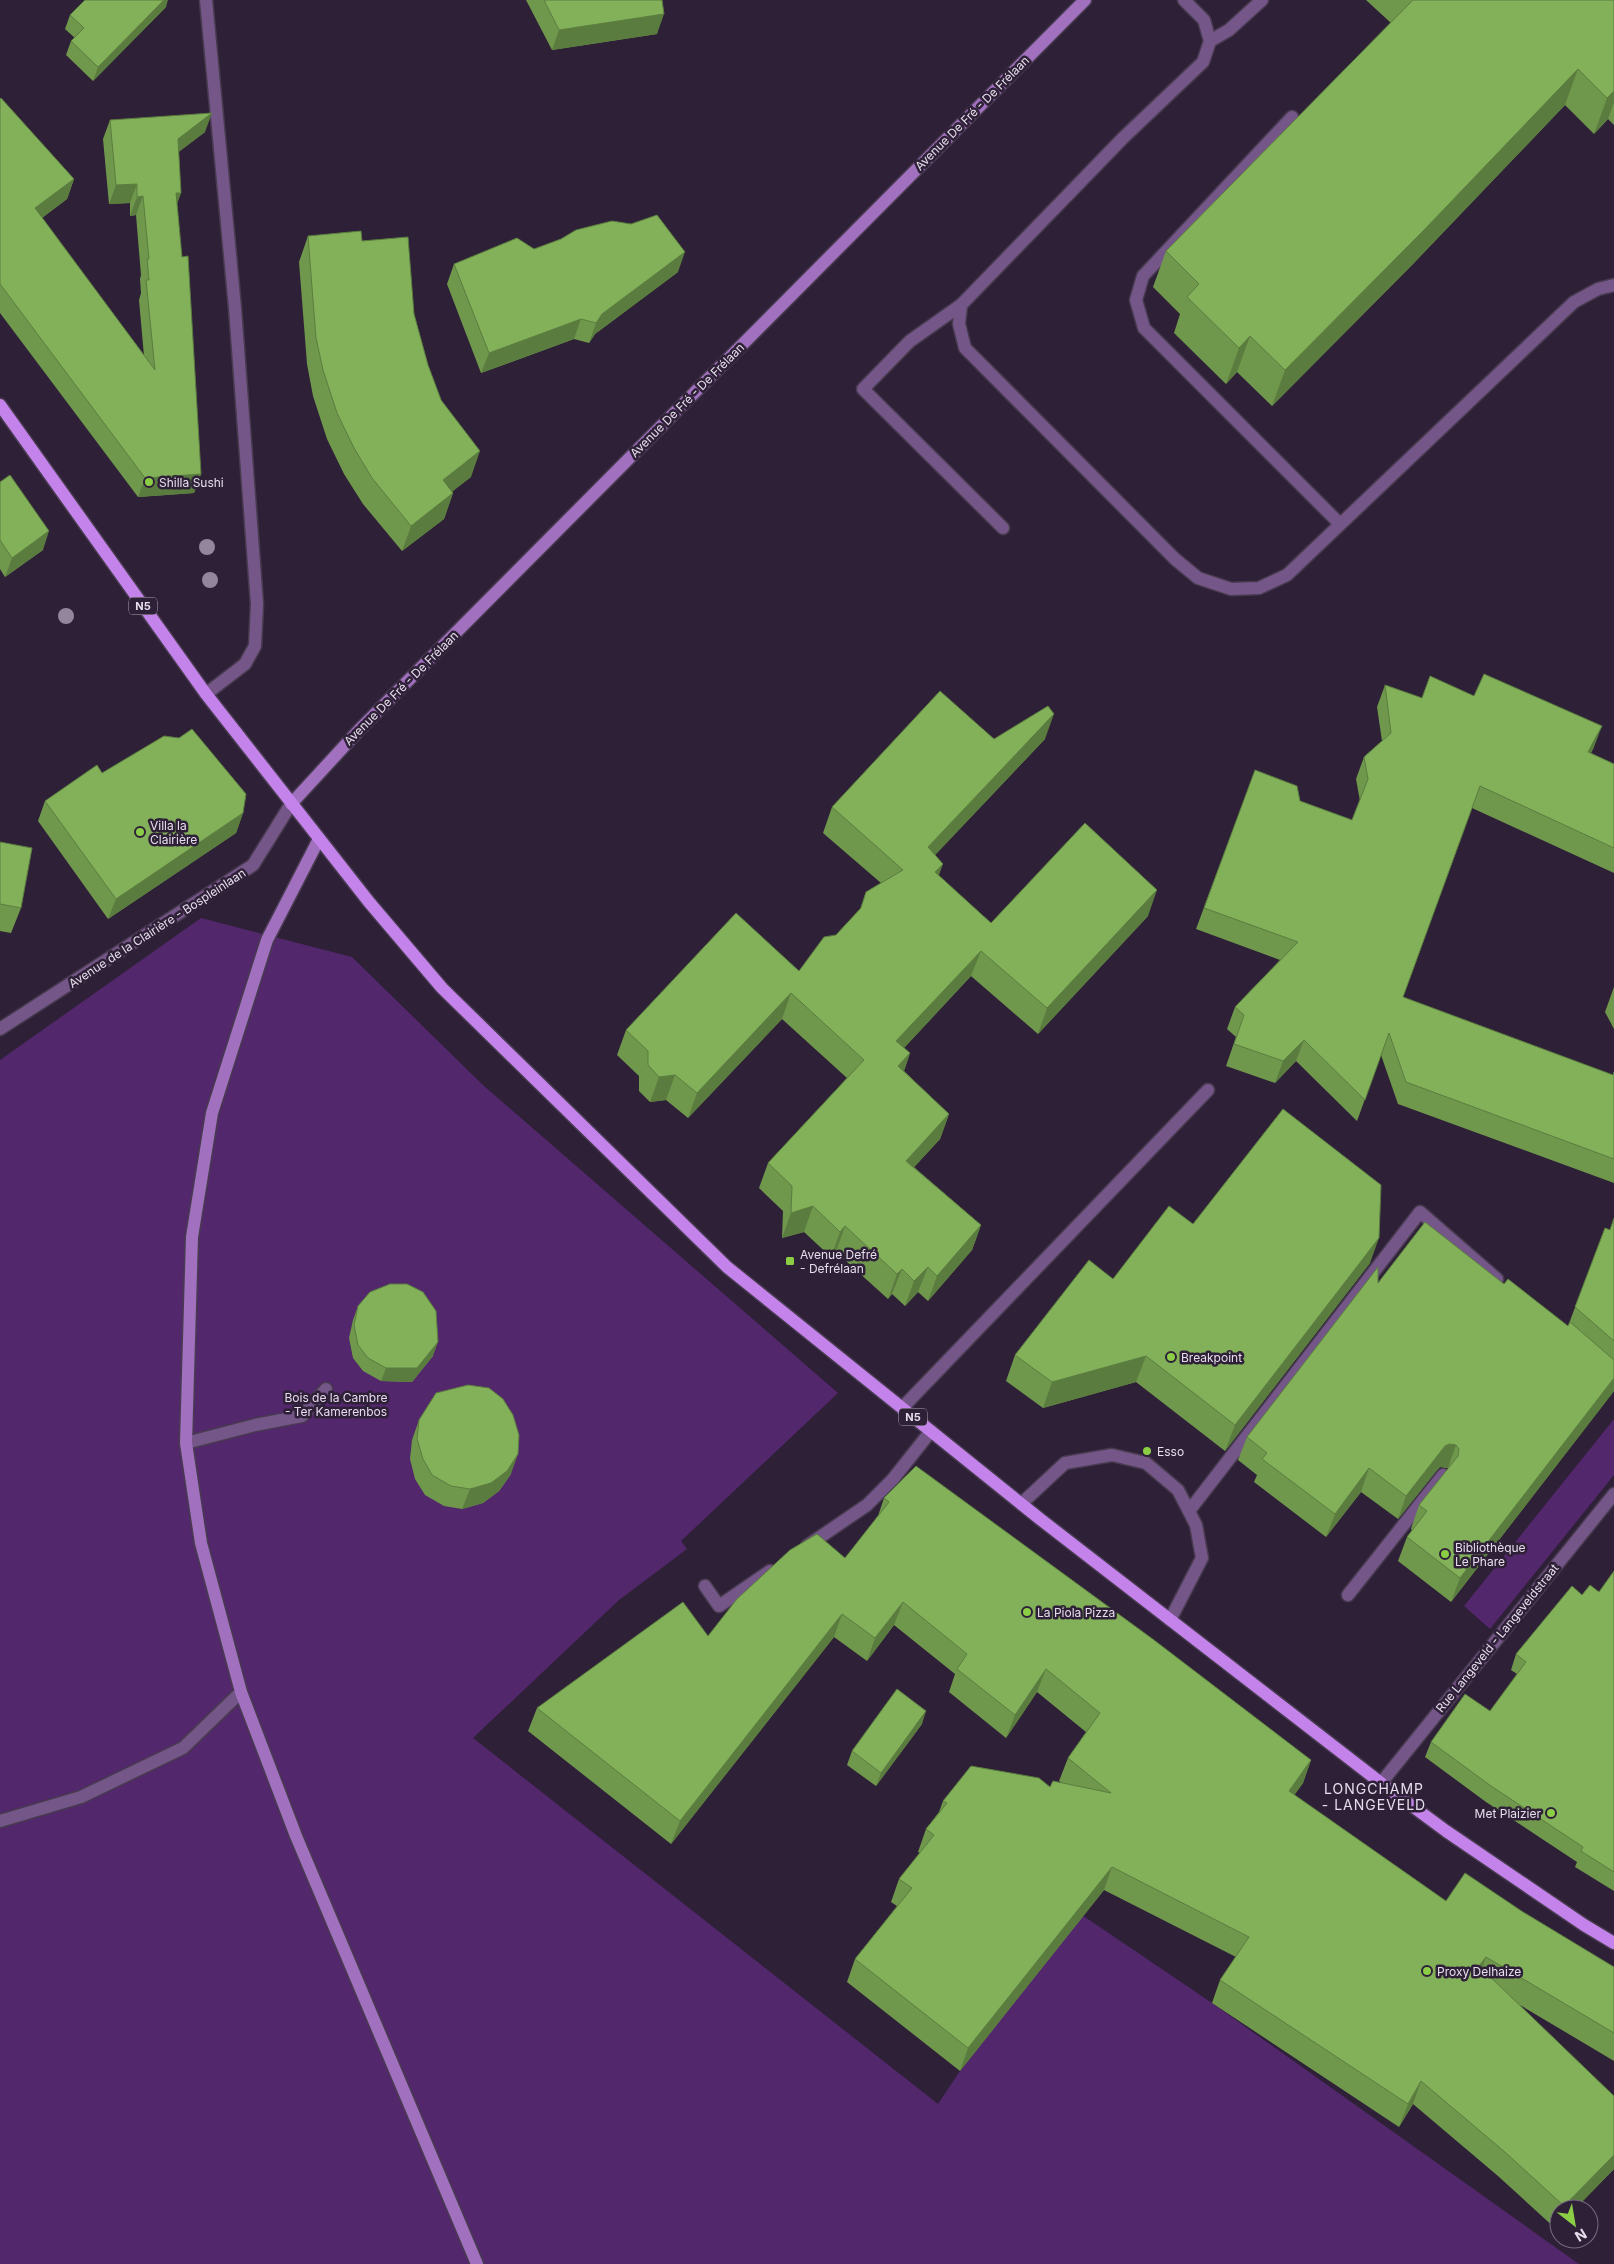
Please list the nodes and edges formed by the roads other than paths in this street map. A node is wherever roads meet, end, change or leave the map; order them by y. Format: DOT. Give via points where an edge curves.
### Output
graph roads {
  1 [pos="206,0"];
  2 [pos="1085,0"];
  3 [pos="1184,0"];
  4 [pos="1262,0"];
  5 [pos="1210,40"];
  6 [pos="1292,117"];
  7 [pos="1614,285"];
  8 [pos="961,305"];
  9 [pos="0,405"];
  10 [pos="1340,524"];
  11 [pos="1003,528"];
  12 [pos="206,694"];
  13 [pos="291,804"];
  14 [pos="319,839"];
  15 [pos="0,1029"];
  16 [pos="1208,1090"];
  17 [pos="1509,1290"];
  18 [pos="326,1389"];
  19 [pos="902,1408"];
  20 [pos="931,1431"];
  21 [pos="186,1443"];
  22 [pos="1443,1475"];
  23 [pos="1614,1494"];
  24 [pos="1022,1504"];
  25 [pos="1189,1511"];
  26 [pos="793,1556"];
  27 [pos="777,1567"];
  28 [pos="705,1586"];
  29 [pos="1348,1595"];
  30 [pos="1170,1620"];
  31 [pos="241,1692"];
  32 [pos="1381,1783"];
  33 [pos="0,1821"];
  34 [pos="1614,1942"];
  35 [pos="477,2264"];
  1 -- 12 [label="street" via="257,604 255,646 245,664"];
  2 -- 13 [label="street, Avenue De Fré - De Frélaan" via="366,722"];
  3 -- 5 [label="street" via="1204,20"];
  4 -- 5 [label="street" via="1229,30"];
  5 -- 8 [label="street" via="1203,62 1123,138"];
  6 -- 10 [label="street" via="1143,276 1136,300 1144,328"];
  7 -- 10 [label="street" via="1598,289 1574,302"];
  8 -- 10 [label="street" via="959,324 965,348 1175,559 1198,578 1231,589 1260,588 1287,575"];
  8 -- 11 [label="street" via="910,341 863,389"];
  9 -- 12 [label="main road, N5"];
  12 -- 13 [label="main road, N5"];
  13 -- 14 [label="main road, N5"];
  13 -- 15 [label="street, Avenue de la Clairière - Bospleinlaan" via="254,865"];
  14 -- 19 [label="main road, N5" via="442,988 522,1068 727,1267"];
  14 -- 21 [label="street" via="267,940 212,1113 192,1237"];
  16 -- 19 [label="street"];
  17 -- 25 [label="street" via="1420,1212"];
  18 -- 21 [label="street" via="302,1416"];
  19 -- 20 [label="main road, N5"];
  20 -- 24 [label="main road, N5"];
  20 -- 26 [label="street" via="893,1479 867,1505"];
  21 -- 31 [label="street" via="201,1543"];
  22 -- 29 [label="street"];
  23 -- 32 [label="street, Rue Langeveld - Langeveldstraat"];
  24 -- 25 [label="street" via="1066,1463 1112,1455 1146,1463 1178,1490"];
  24 -- 30 [label="main road, N5"];
  25 -- 30 [label="street" via="1196,1525 1202,1558"];
  27 -- 28 [label="street" via="719,1606"];
  30 -- 32 [label="main road, N5"];
  31 -- 33 [label="street" via="183,1748 80,1797"];
  31 -- 35 [label="street" via="300,1846"];
  32 -- 34 [label="main road, N5" via="1584,1925"];
}
